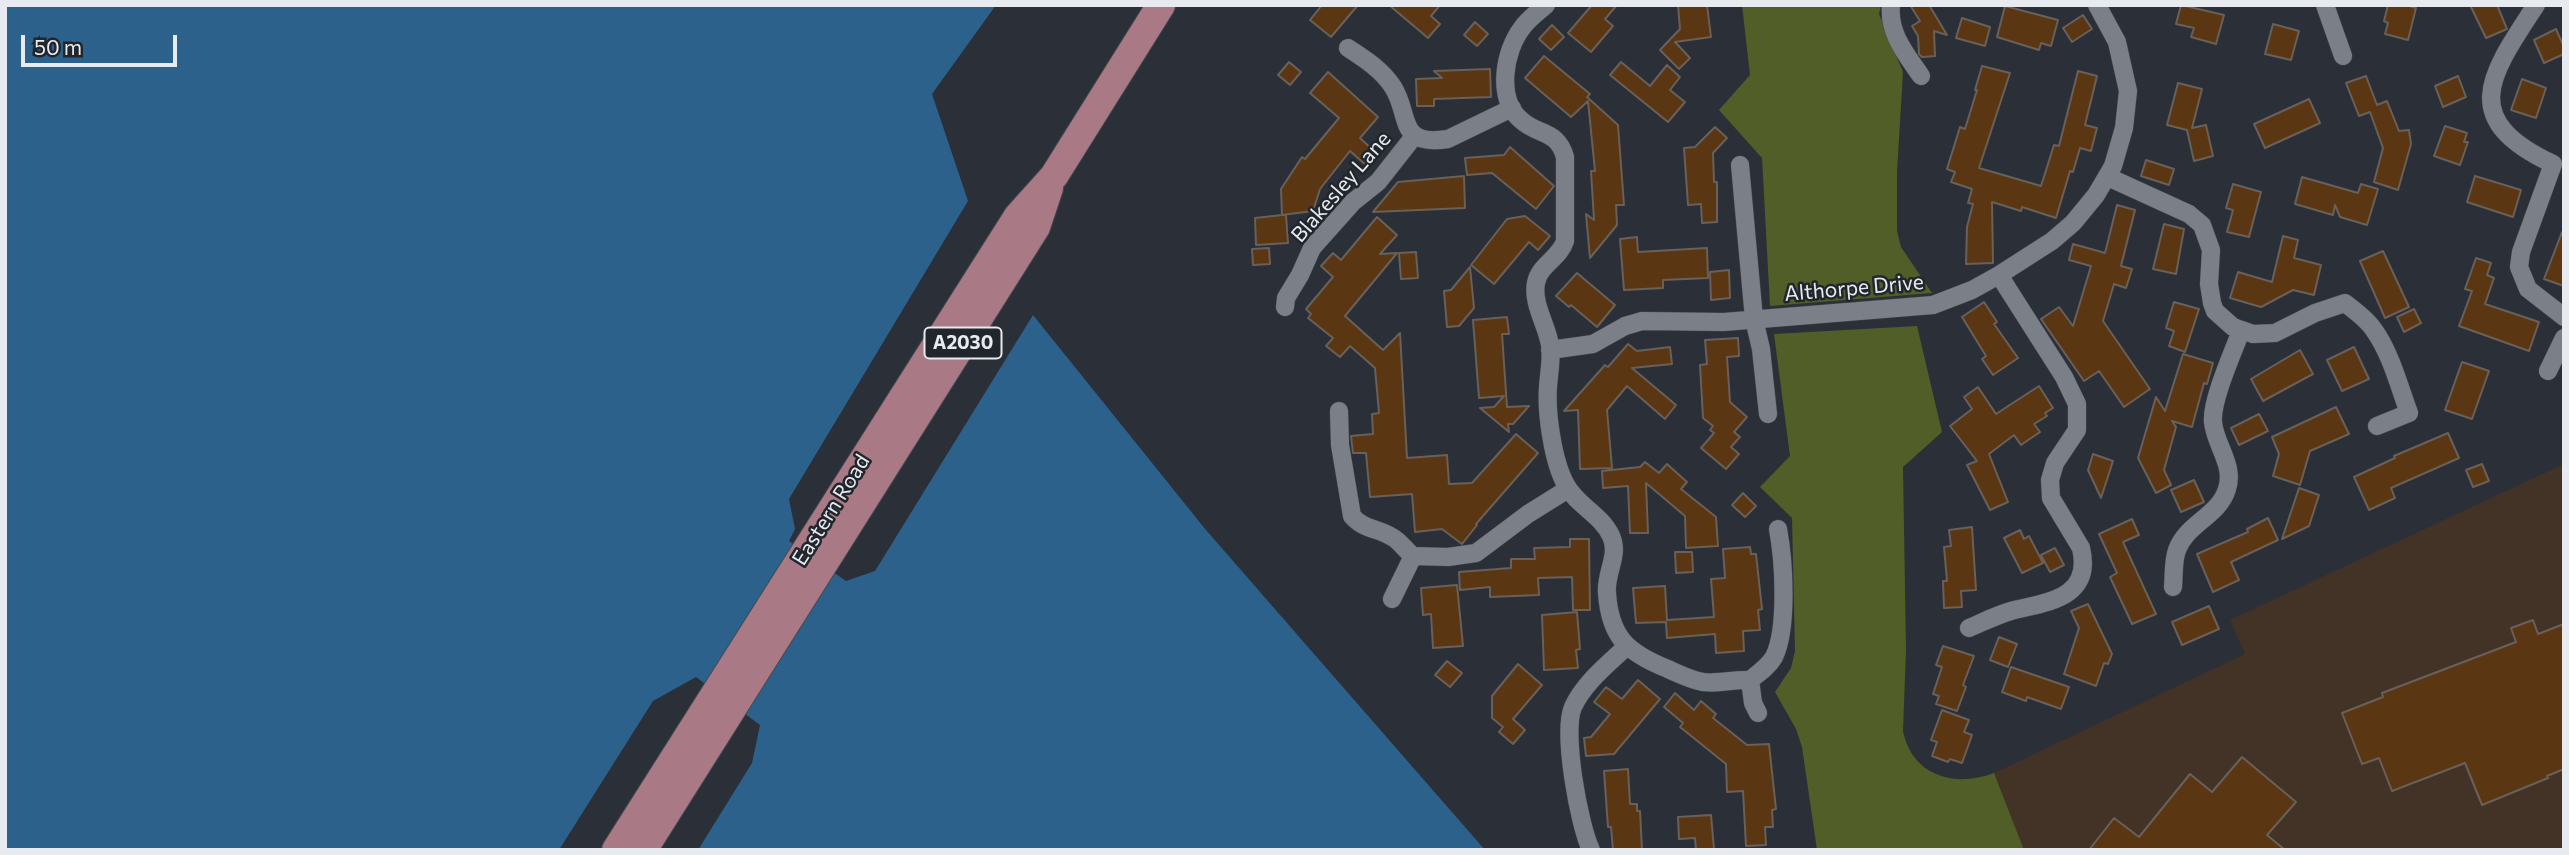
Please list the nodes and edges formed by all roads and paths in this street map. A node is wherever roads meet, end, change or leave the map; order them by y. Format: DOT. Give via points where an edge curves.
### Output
graph roads {
  1 [pos="1161,5"];
  2 [pos="1546,5"];
  3 [pos="1891,5"];
  4 [pos="2097,5"];
  5 [pos="2325,5"];
  6 [pos="2536,5"];
  7 [pos="1348,48"];
  8 [pos="2343,56"];
  9 [pos="1921,76"];
  10 [pos="1512,108"];
  11 [pos="1415,135"];
  12 [pos="1740,164"];
  13 [pos="2558,166"];
  14 [pos="2108,177"];
  15 [pos="1999,275"];
  16 [pos="1286,307"];
  17 [pos="2564,317"];
  18 [pos="1754,319"];
  19 [pos="2241,331"];
  20 [pos="2564,338"];
  21 [pos="1550,350"];
  22 [pos="2548,372"];
  23 [pos="1339,411"];
  24 [pos="1768,414"];
  25 [pos="2377,426"];
  26 [pos="1568,489"];
  27 [pos="1778,530"];
  28 [pos="1413,556"];
  29 [pos="2173,587"];
  30 [pos="1392,599"];
  31 [pos="1969,628"];
  32 [pos="1626,647"];
  33 [pos="1750,680"];
  34 [pos="1758,713"];
  35 [pos="658,806"];
  36 [pos="616,850"];
  37 [pos="643,850"];
  38 [pos="1591,850"];
  1 -- 35 [label="main road, Eastern Road / A2030" via="1054,176 1036,227 852,498"];
  2 -- 10 [label="street" via="1523,25 1512,45 1506,85"];
  3 -- 9 [label="street" via="1892,29"];
  4 -- 14 [label="street, Althorpe Drive" via="2118,42 2128,91 2124,128"];
  5 -- 8 [label="street"];
  6 -- 13 [label="street" via="2501,59 2492,106 2498,123 2516,145"];
  7 -- 11 [label="street, Blakesley Lane" via="1391,84 1408,129"];
  10 -- 11 [label="street, Blakesley Lane" via="1448,139"];
  10 -- 21 [label="street" via="1522,122 1557,140 1565,157 1565,241 1538,275 1535,287"];
  11 -- 16 [label="street, Blakesley Lane" via="1378,182 1353,202 1312,248 1286,298"];
  12 -- 18 [label="street"];
  13 -- 17 [label="street" via="2521,251 2519,267 2528,289"];
  14 -- 15 [label="street, Althorpe Drive" via="2073,223"];
  14 -- 19 [label="street" via="2197,219 2211,250 2211,303 2227,323"];
  15 -- 18 [label="street, Althorpe Drive" via="1933,304"];
  15 -- 31 [label="street" via="2077,404 2077,430 2055,463 2050,489 2083,556 2077,583 2059,599"];
  18 -- 21 [label="street, Althorpe Drive" via="1642,321 1593,344"];
  18 -- 24 [label="street"];
  19 -- 25 [label="street" via="2275,333 2345,303 2374,329 2409,413"];
  19 -- 29 [label="street" via="2213,421 2229,484 2217,508 2191,528 2176,551"];
  20 -- 22 [label="street"];
  21 -- 26 [label="street" via="1548,415"];
  23 -- 28 [label="street" via="1352,516 1367,529 1389,534"];
  26 -- 28 [label="street" via="1476,553"];
  26 -- 32 [label="street" via="1614,542 1607,593 1612,621"];
  27 -- 33 [label="street" via="1784,558 1779,641 1773,658"];
  28 -- 30 [label="street"];
  32 -- 33 [label="street" via="1704,682"];
  32 -- 38 [label="street" via="1596,676 1571,712 1579,817"];
  33 -- 34 [label="street"];
  35 -- 36 [label="main road, Eastern Road / A2030"];
  35 -- 37 [label="main road, Eastern Road / A2030"];
}
